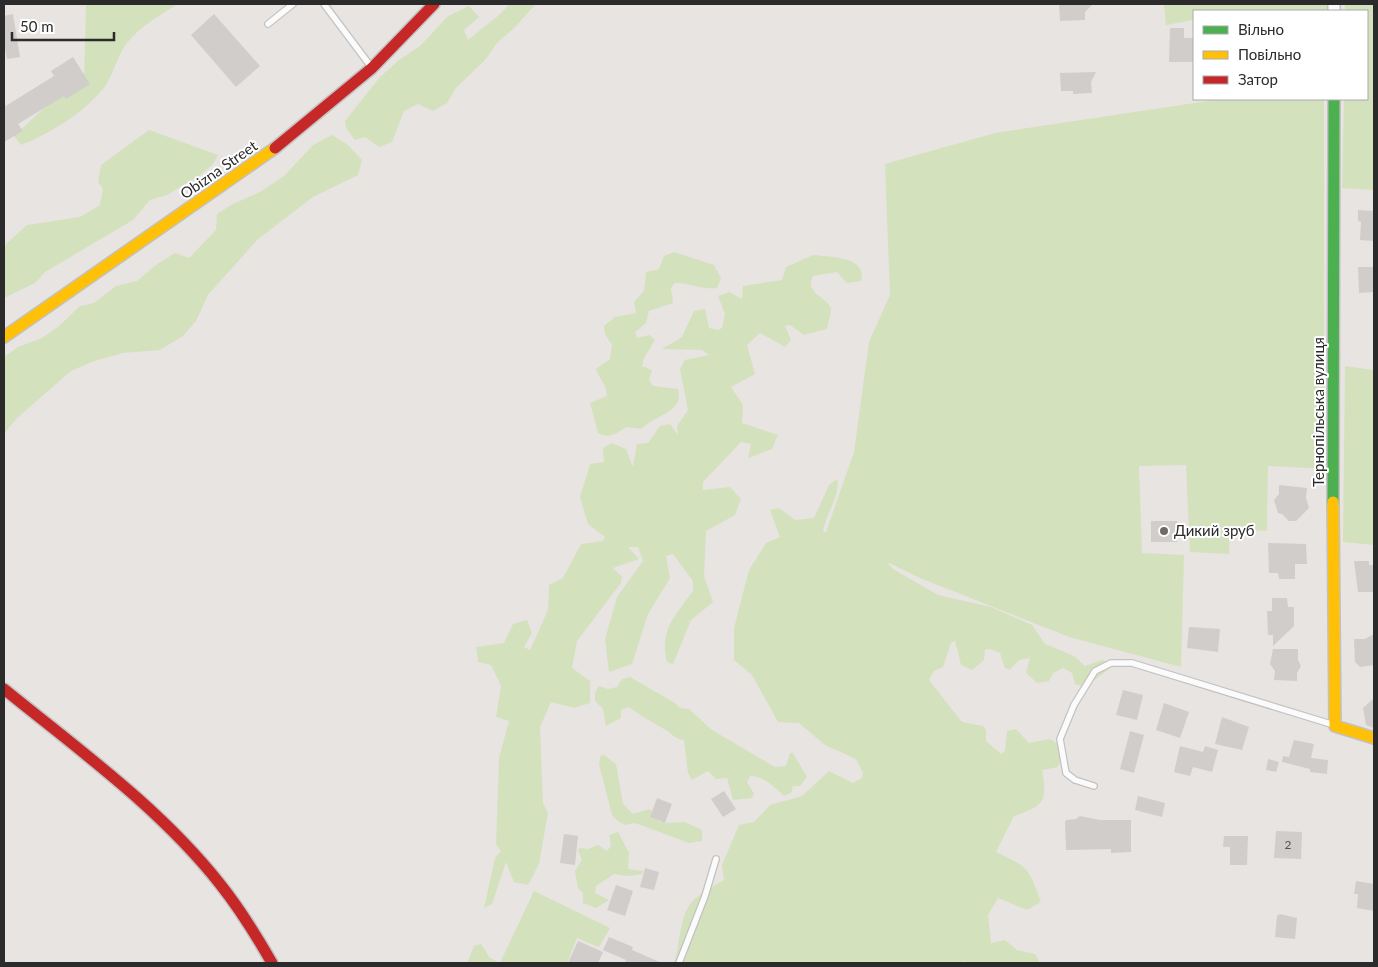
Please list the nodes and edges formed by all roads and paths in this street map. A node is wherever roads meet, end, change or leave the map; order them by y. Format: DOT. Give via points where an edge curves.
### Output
graph roads {
  1 [pos="293,4"];
  2 [pos="324,4"];
  3 [pos="434,4"];
  4 [pos="268,24"];
  5 [pos="372,68"];
  6 [pos="1334,100"];
  7 [pos="4,337"];
  8 [pos="4,689"];
  9 [pos="1335,726"];
  10 [pos="1374,738"];
  11 [pos="1094,786"];
  12 [pos="716,859"];
  13 [pos="272,963"];
  14 [pos="679,963"];
  1 -- 4 [label="lane"];
  2 -- 5 [label="lane"];
  3 -- 5 [label="main road, Obizna Street"];
  5 -- 7 [label="main road, Obizna Street" via="262,159"];
  6 -- 9 [label="main road, Тернопільська вулиця"];
  8 -- 13 [label="main road" via="176,836 217,880"];
  9 -- 10 [label="main road"];
  9 -- 11 [label="lane" via="1194,680 1132,663 1111,663 1095,671 1074,705 1060,739 1066,773 1075,780"];
  12 -- 14 [label="lane"];
}
